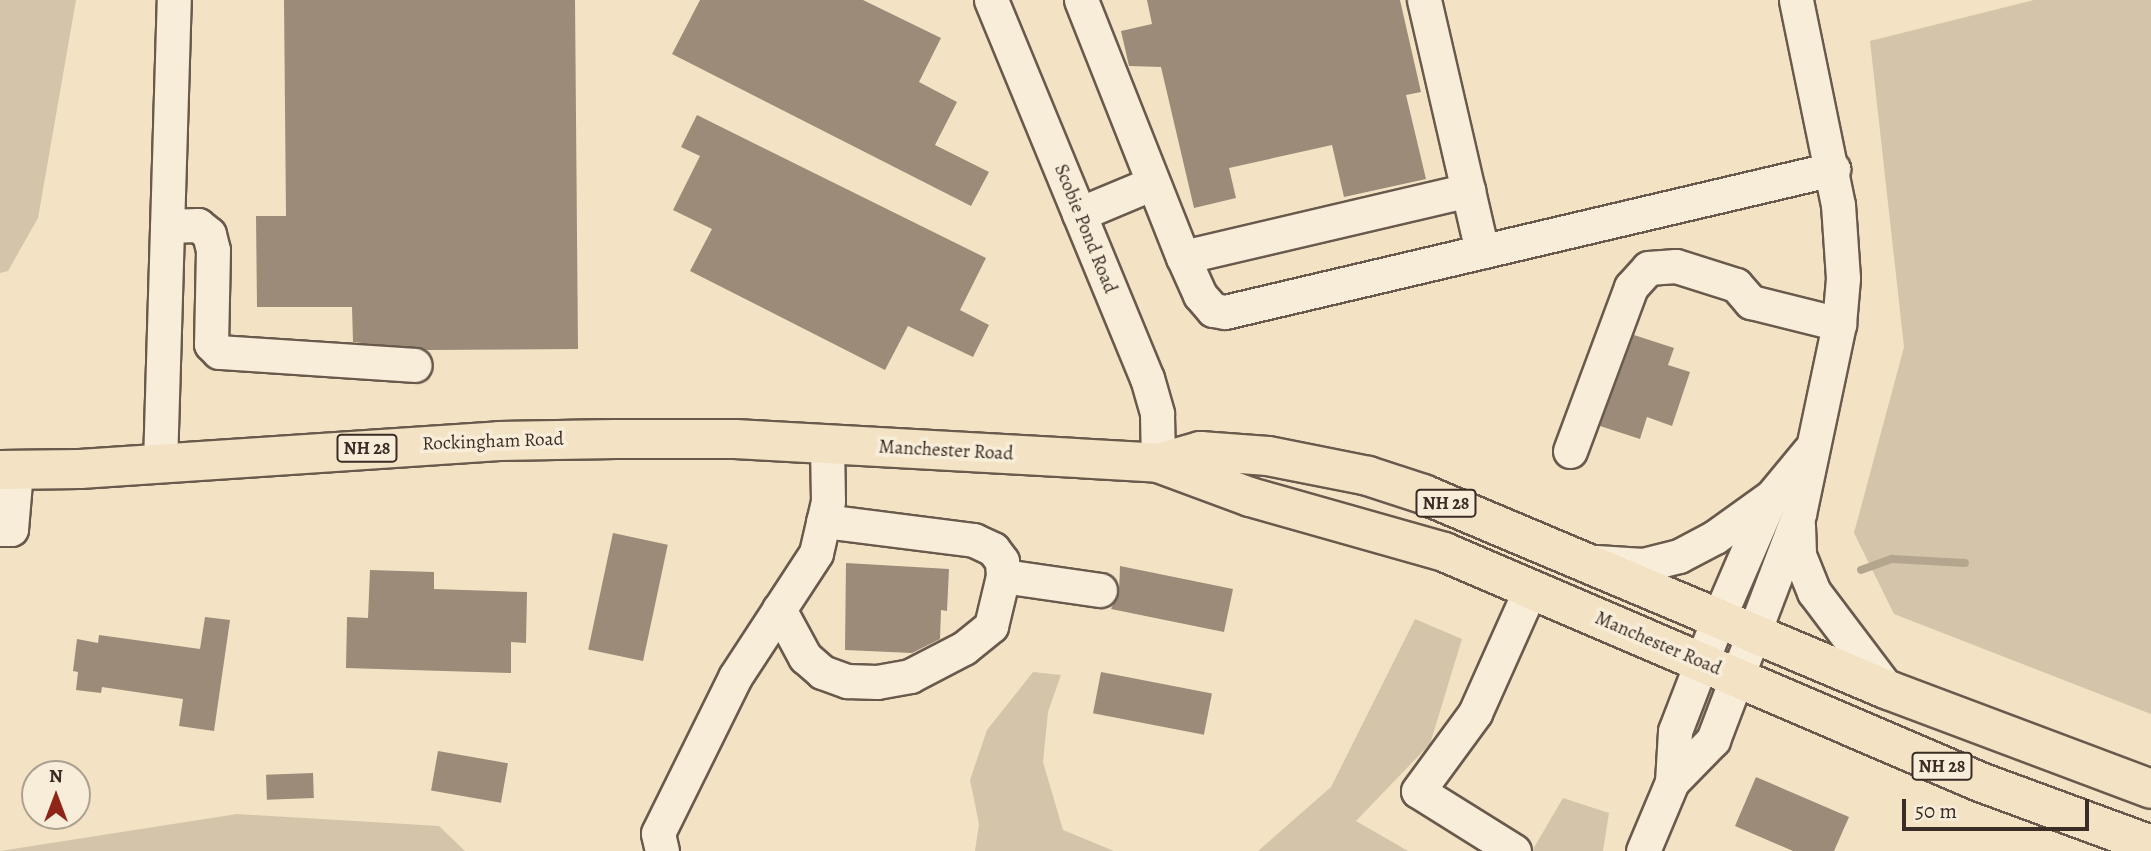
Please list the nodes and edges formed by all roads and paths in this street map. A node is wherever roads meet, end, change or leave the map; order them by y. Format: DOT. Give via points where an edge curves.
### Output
graph roads {
  1 [pos="174,0"];
  2 [pos="991,0"];
  3 [pos="1082,0"];
  4 [pos="1423,0"];
  5 [pos="1796,0"];
  6 [pos="1833,169"];
  7 [pos="1153,183"];
  8 [pos="1468,190"];
  9 [pos="1079,214"];
  10 [pos="167,226"];
  11 [pos="1482,251"];
  12 [pos="1183,257"];
  13 [pos="1839,324"];
  14 [pos="415,365"];
  15 [pos="735,439"];
  16 [pos="827,444"];
  17 [pos="1810,449"];
  18 [pos="1570,451"];
  19 [pos="1158,463"];
  20 [pos="160,464"];
  21 [pos="8,471"];
  22 [pos="1771,497"];
  23 [pos="1799,514"];
  24 [pos="823,521"];
  25 [pos="0,528"];
  26 [pos="1584,561"];
  27 [pos="1003,576"];
  28 [pos="1100,590"];
  29 [pos="1530,590"];
  30 [pos="779,610"];
  31 [pos="1719,617"];
  32 [pos="1754,631"];
  33 [pos="1701,663"];
  34 [pos="1737,678"];
  35 [pos="1888,690"];
  36 [pos="1672,782"];
  37 [pos="2151,789"];
  38 [pos="2151,845"];
  39 [pos="662,851"];
  40 [pos="1514,851"];
  41 [pos="1643,851"];
  1 -- 10 [label="street"];
  2 -- 9 [label="street, Scobie Pond Road"];
  3 -- 7 [label="street"];
  4 -- 8 [label="street"];
  5 -- 6 [label="street"];
  6 -- 11 [label="street"];
  6 -- 13 [label="street" via="1843,278"];
  7 -- 9 [label="street"];
  7 -- 12 [label="street"];
  8 -- 11 [label="street"];
  8 -- 12 [label="street"];
  9 -- 19 [label="street, Scobie Pond Road" via="1147,378 1157,414"];
  10 -- 14 [label="street" via="198,225 209,234 213,250 211,344 219,352"];
  10 -- 20 [label="street"];
  11 -- 12 [label="street" via="1224,312 1205,303"];
  13 -- 17 [label="street"];
  13 -- 18 [label="street" via="1751,302 1736,285 1676,266 1659,265 1643,271 1631,287"];
  15 -- 16 [label="main road, Manchester Road / NH 28"];
  15 -- 20 [label="main road, Rockingham Road / NH 28" via="499,441"];
  16 -- 19 [label="main road, Manchester Road / NH 28"];
  16 -- 24 [label="street" via="828,501"];
  17 -- 22 [label="street"];
  17 -- 23 [label="street"];
  19 -- 26 [label="main road, Manchester Road / NH 28" via="1200,451 1228,452 1368,476"];
  19 -- 29 [label="main road, Manchester Road / NH 28" via="1250,497 1401,536"];
  20 -- 21 [label="main road, Rockingham Road / NH 28"];
  21 -- 25 [label="street" via="12,529"];
  22 -- 26 [label="street" via="1715,537 1670,560 1643,565"];
  22 -- 31 [label="street"];
  23 -- 32 [label="street"];
  23 -- 35 [label="street" via="1799,555 1814,592"];
  24 -- 27 [label="street" via="974,540 993,549 1002,561"];
  24 -- 30 [label="street" via="816,553"];
  26 -- 31 [label="main road, Manchester Road / NH 28"];
  27 -- 28 [label="street"];
  27 -- 30 [label="street" via="991,626 935,666 877,682 847,681 822,672 806,657"];
  29 -- 33 [label="main road, Manchester Road / NH 28"];
  29 -- 40 [label="street" via="1475,713 1418,791"];
  30 -- 39 [label="street" via="735,677 658,833"];
  31 -- 32 [label="main road, Manchester Road / NH 28"];
  31 -- 33 [label="street"];
  32 -- 34 [label="street"];
  32 -- 35 [label="main road, Manchester Road / NH 28"];
  33 -- 34 [label="main road, Manchester Road / NH 28"];
  33 -- 36 [label="street" via="1675,732"];
  34 -- 36 [label="street" via="1713,740"];
  34 -- 38 [label="main road, Manchester Road / NH 28" via="1980,782"];
  35 -- 37 [label="main road, Manchester Road / NH 28"];
  36 -- 41 [label="street"];
}
